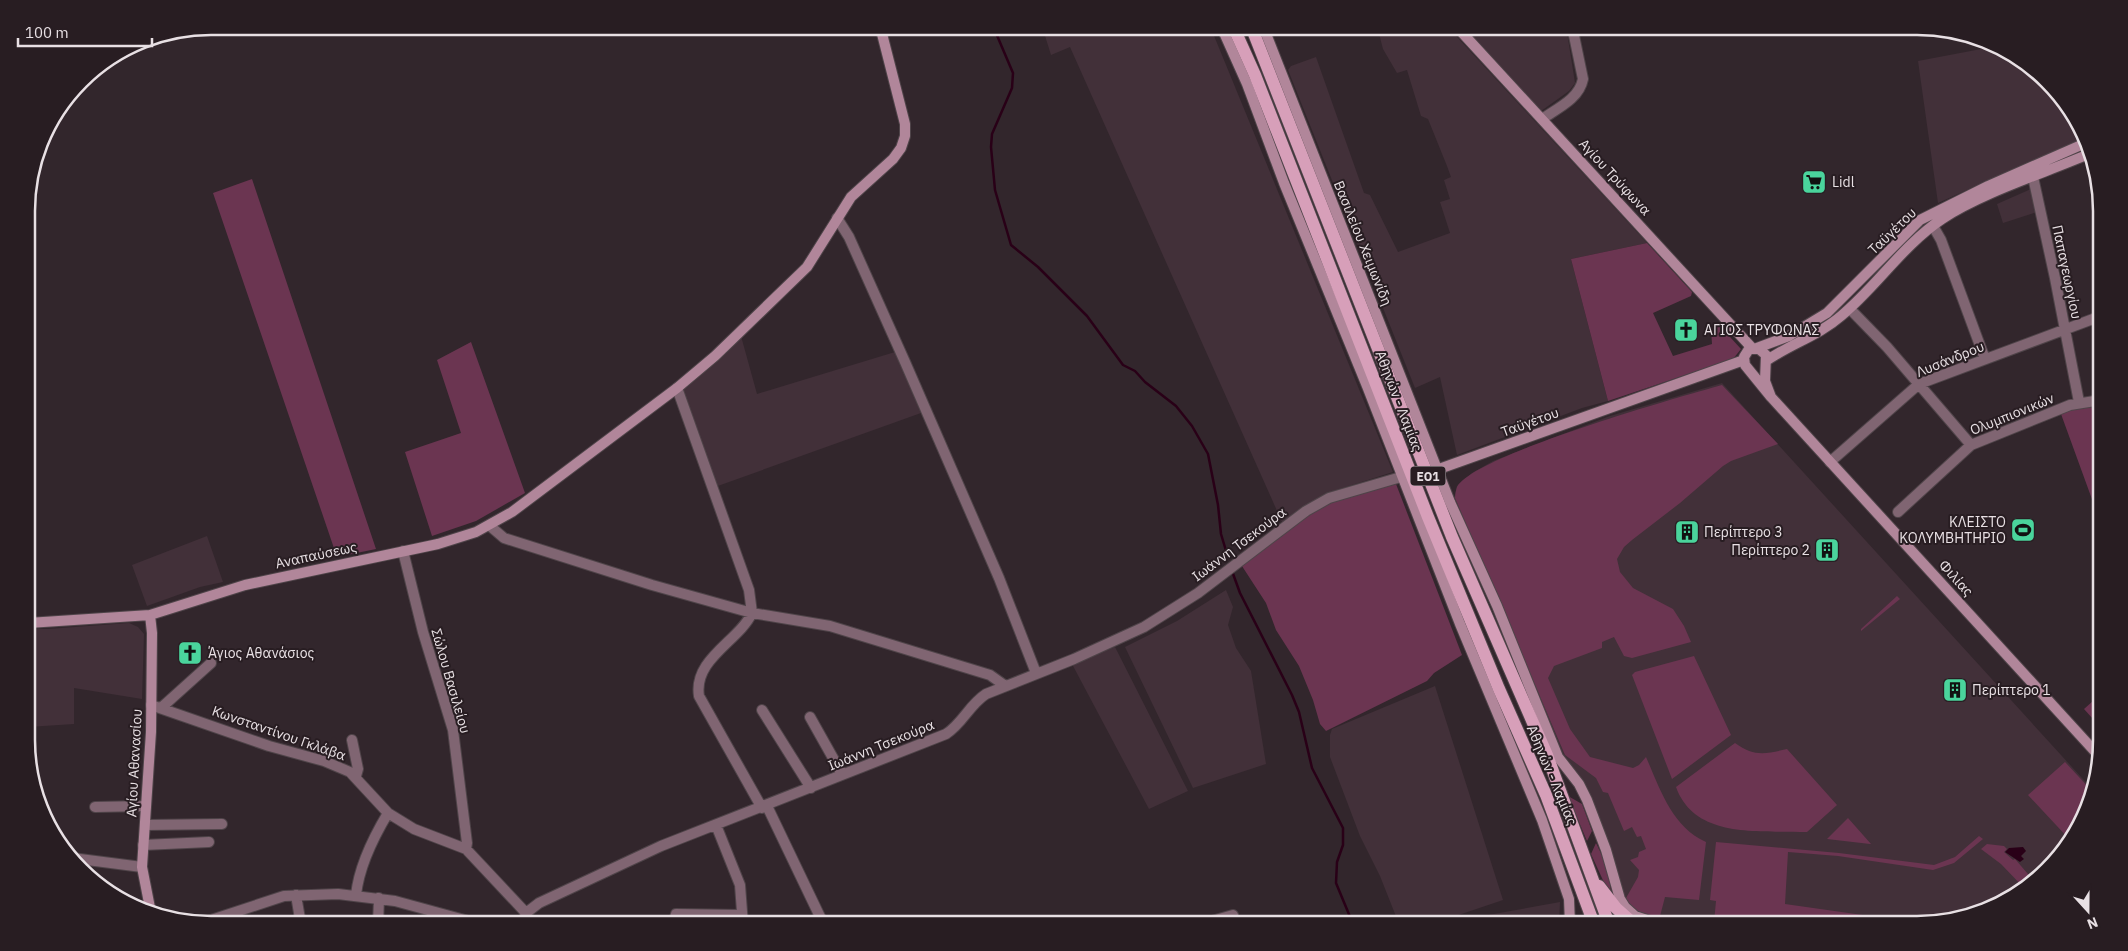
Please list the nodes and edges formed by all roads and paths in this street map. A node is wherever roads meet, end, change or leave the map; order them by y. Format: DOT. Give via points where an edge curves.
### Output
graph roads {
  1 [pos="882,35"];
  2 [pos="1225,35"];
  3 [pos="1237,35"];
  4 [pos="1255,35"];
  5 [pos="1268,35"];
  6 [pos="1464,35"];
  7 [pos="1574,35"];
  8 [pos="1542,119"];
  9 [pos="2080,145"];
  10 [pos="2084,155"];
  11 [pos="2033,177"];
  12 [pos="837,218"];
  13 [pos="1933,226"];
  14 [pos="1850,309"];
  15 [pos="2093,319"];
  16 [pos="2065,329"];
  17 [pos="1755,348"];
  18 [pos="1985,359"];
  19 [pos="1744,360"];
  20 [pos="1765,364"];
  21 [pos="1750,370"];
  22 [pos="1919,384"];
  23 [pos="677,388"];
  24 [pos="1771,397"];
  25 [pos="2093,401"];
  26 [pos="2079,402"];
  27 [pos="1971,444"];
  28 [pos="1830,462"];
  29 [pos="1439,470"];
  30 [pos="1401,477"];
  31 [pos="1898,512"];
  32 [pos="490,526"];
  33 [pos="403,551"];
  34 [pos="752,613"];
  35 [pos="150,615"];
  36 [pos="35,623"];
  37 [pos="211,663"];
  38 [pos="1036,673"];
  39 [pos="1004,685"];
  40 [pos="156,707"];
  41 [pos="762,710"];
  42 [pos="810,717"];
  43 [pos="352,740"];
  44 [pos="2093,749"];
  45 [pos="842,774"];
  46 [pos="356,776"];
  47 [pos="811,788"];
  48 [pos="146,806"];
  49 [pos="764,807"];
  50 [pos="95,808"];
  51 [pos="388,813"];
  52 [pos="222,824"];
  53 [pos="145,825"];
  54 [pos="716,825"];
  55 [pos="209,842"];
  56 [pos="144,844"];
  57 [pos="466,850"];
  58 [pos="82,859"];
  59 [pos="142,867"];
  60 [pos="1589,872"];
  61 [pos="296,895"];
  62 [pos="356,895"];
  63 [pos="379,898"];
  64 [pos="149,905"];
  65 [pos="526,913"];
  66 [pos="1233,915"];
  67 [pos="223,916"];
  68 [pos="300,916"];
  69 [pos="378,916"];
  70 [pos="442,916"];
  71 [pos="525,916"];
  72 [pos="675,916"];
  73 [pos="698,916"];
  74 [pos="742,916"];
  75 [pos="819,916"];
  76 [pos="1229,916"];
  77 [pos="1570,916"];
  78 [pos="1591,916"];
  79 [pos="1606,916"];
  80 [pos="1625,916"];
  81 [pos="1635,916"];
  1 -- 12 [label="street, Αναπαύσεως" via="905,124 905,136 893,158 851,197"];
  2 -- 30 [label="street"];
  3 -- 78 [label="main road, Αθηνών - Λαμίας / ΕΟ1" via="1428,517 1546,795"];
  4 -- 60 [label="main road, Αθηνών - Λαμίας / ΕΟ1" via="1452,537 1546,755"];
  5 -- 29 [label="street, Βασιλείου Χειμωνίδη"];
  6 -- 8 [label="street, Αγίου Τρύφωνα"];
  7 -- 8 [label="street" via="1582,85 1578,94"];
  8 -- 17 [label="street, Αγίου Τρύφωνα"];
  9 -- 17 [label="street, Ταϋγέτου" via="1920,220 1827,313 1789,336"];
  10 -- 11 [label="street, Ταϋγέτου"];
  11 -- 13 [label="street, Ταϋγέτου" via="1966,206"];
  11 -- 16 [label="street, Παπαγεωργίου"];
  12 -- 23 [label="street, Αναπαύσεως" via="807,267"];
  12 -- 38 [label="street" via="849,237 905,362 999,578"];
  13 -- 14 [label="street, Ταϋγέτου"];
  13 -- 18 [label="street"];
  14 -- 20 [label="street, Ταϋγέτου" via="1817,335"];
  14 -- 22 [label="street"];
  15 -- 16 [label="street, Λυσάνδρου"];
  16 -- 18 [label="street, Λυσάνδρου"];
  16 -- 26 [label="street, Παπαγεωργίου"];
  17 -- 19 [label="street" via="1747,352"];
  17 -- 20 [label="street" via="1764,352"];
  18 -- 22 [label="street, Λυσάνδρου"];
  19 -- 21 [label="street"];
  19 -- 29 [label="street, Ταϋγέτου"];
  20 -- 21 [label="street" via="1758,370"];
  20 -- 24 [label="street, Φιλίας" via="1765,381"];
  21 -- 24 [label="street, Φιλίας"];
  22 -- 27 [label="street"];
  22 -- 28 [label="street, Λυσάνδρου"];
  23 -- 32 [label="street, Αναπαύσεως"];
  23 -- 34 [label="street" via="749,590"];
  24 -- 28 [label="street, Φιλίας"];
  25 -- 26 [label="street, Ολυμπιονικών"];
  26 -- 27 [label="street, Ολυμπιονικών"];
  27 -- 31 [label="street, Ολυμπιονικών"];
  28 -- 44 [label="street, Φιλίας"];
  29 -- 81 [label="street, Βασιλείου Χειμωνίδη" via="1558,756 1587,800 1620,898"];
  30 -- 38 [label="street, Ιωάννη Τσεκούρα" via="1329,498 1306,511 1198,593 1144,627"];
  30 -- 77 [label="street" via="1542,820 1569,899"];
  32 -- 33 [label="street, Αναπαύσεως" via="460,538"];
  32 -- 34 [label="street" via="494,532 509,539"];
  33 -- 35 [label="street, Αναπαύσεως" via="245,585"];
  33 -- 57 [label="street, Σώλου Βασιλείου" via="423,632 453,730"];
  34 -- 39 [label="street" via="856,633 990,676"];
  34 -- 49 [label="street" via="707,665 698,687 700,696"];
  35 -- 36 [label="street, Αναπαύσεως"];
  35 -- 40 [label="street, Αγίου Αθανασίου"];
  37 -- 40 [label="street"];
  38 -- 39 [label="street, Ιωάννη Τσεκούρα"];
  39 -- 45 [label="street, Ιωάννη Τσεκούρα" via="976,701 959,724 946,734"];
  40 -- 46 [label="street, Κωνσταντίνου Γκλάβα" via="269,746 324,761"];
  40 -- 48 [label="street, Αγίου Αθανασίου"];
  41 -- 47 [label="street"];
  42 -- 45 [label="street"];
  43 -- 46 [label="street" via="358,769"];
  45 -- 47 [label="street, Ιωάννη Τσεκούρα"];
  46 -- 51 [label="street, Κωνσταντίνου Γκλάβα"];
  47 -- 49 [label="street, Ιωάννη Τσεκούρα"];
  48 -- 50 [label="street"];
  48 -- 53 [label="street, Αγίου Αθανασίου"];
  49 -- 54 [label="street, Ιωάννη Τσεκούρα"];
  49 -- 75 [label="street"];
  51 -- 57 [label="street, Κωνσταντίνου Γκλάβα"];
  51 -- 62 [label="street" via="366,856 357,881"];
  52 -- 53 [label="street"];
  53 -- 56 [label="street, Αγίου Αθανασίου"];
  54 -- 65 [label="street, Ιωάννη Τσεκούρα" via="575,886"];
  54 -- 74 [label="street" via="740,885"];
  55 -- 56 [label="street"];
  56 -- 59 [label="street, Αγίου Αθανασίου"];
  57 -- 65 [label="street, Κωνσταντίνου Γκλάβα"];
  58 -- 59 [label="street"];
  59 -- 64 [label="street, Αγίου Αθανασίου"];
  60 -- 79 [label="main road, Αθηνών - Λαμίας / ΕΟ1"];
  60 -- 80 [label="main road"];
  61 -- 62 [label="street"];
  61 -- 67 [label="street"];
  61 -- 68 [label="street"];
  62 -- 63 [label="street"];
  63 -- 69 [label="street"];
  63 -- 70 [label="street"];
  65 -- 71 [label="street"];
  66 -- 76 [label="street"];
  72 -- 73 [label="street"];
}
